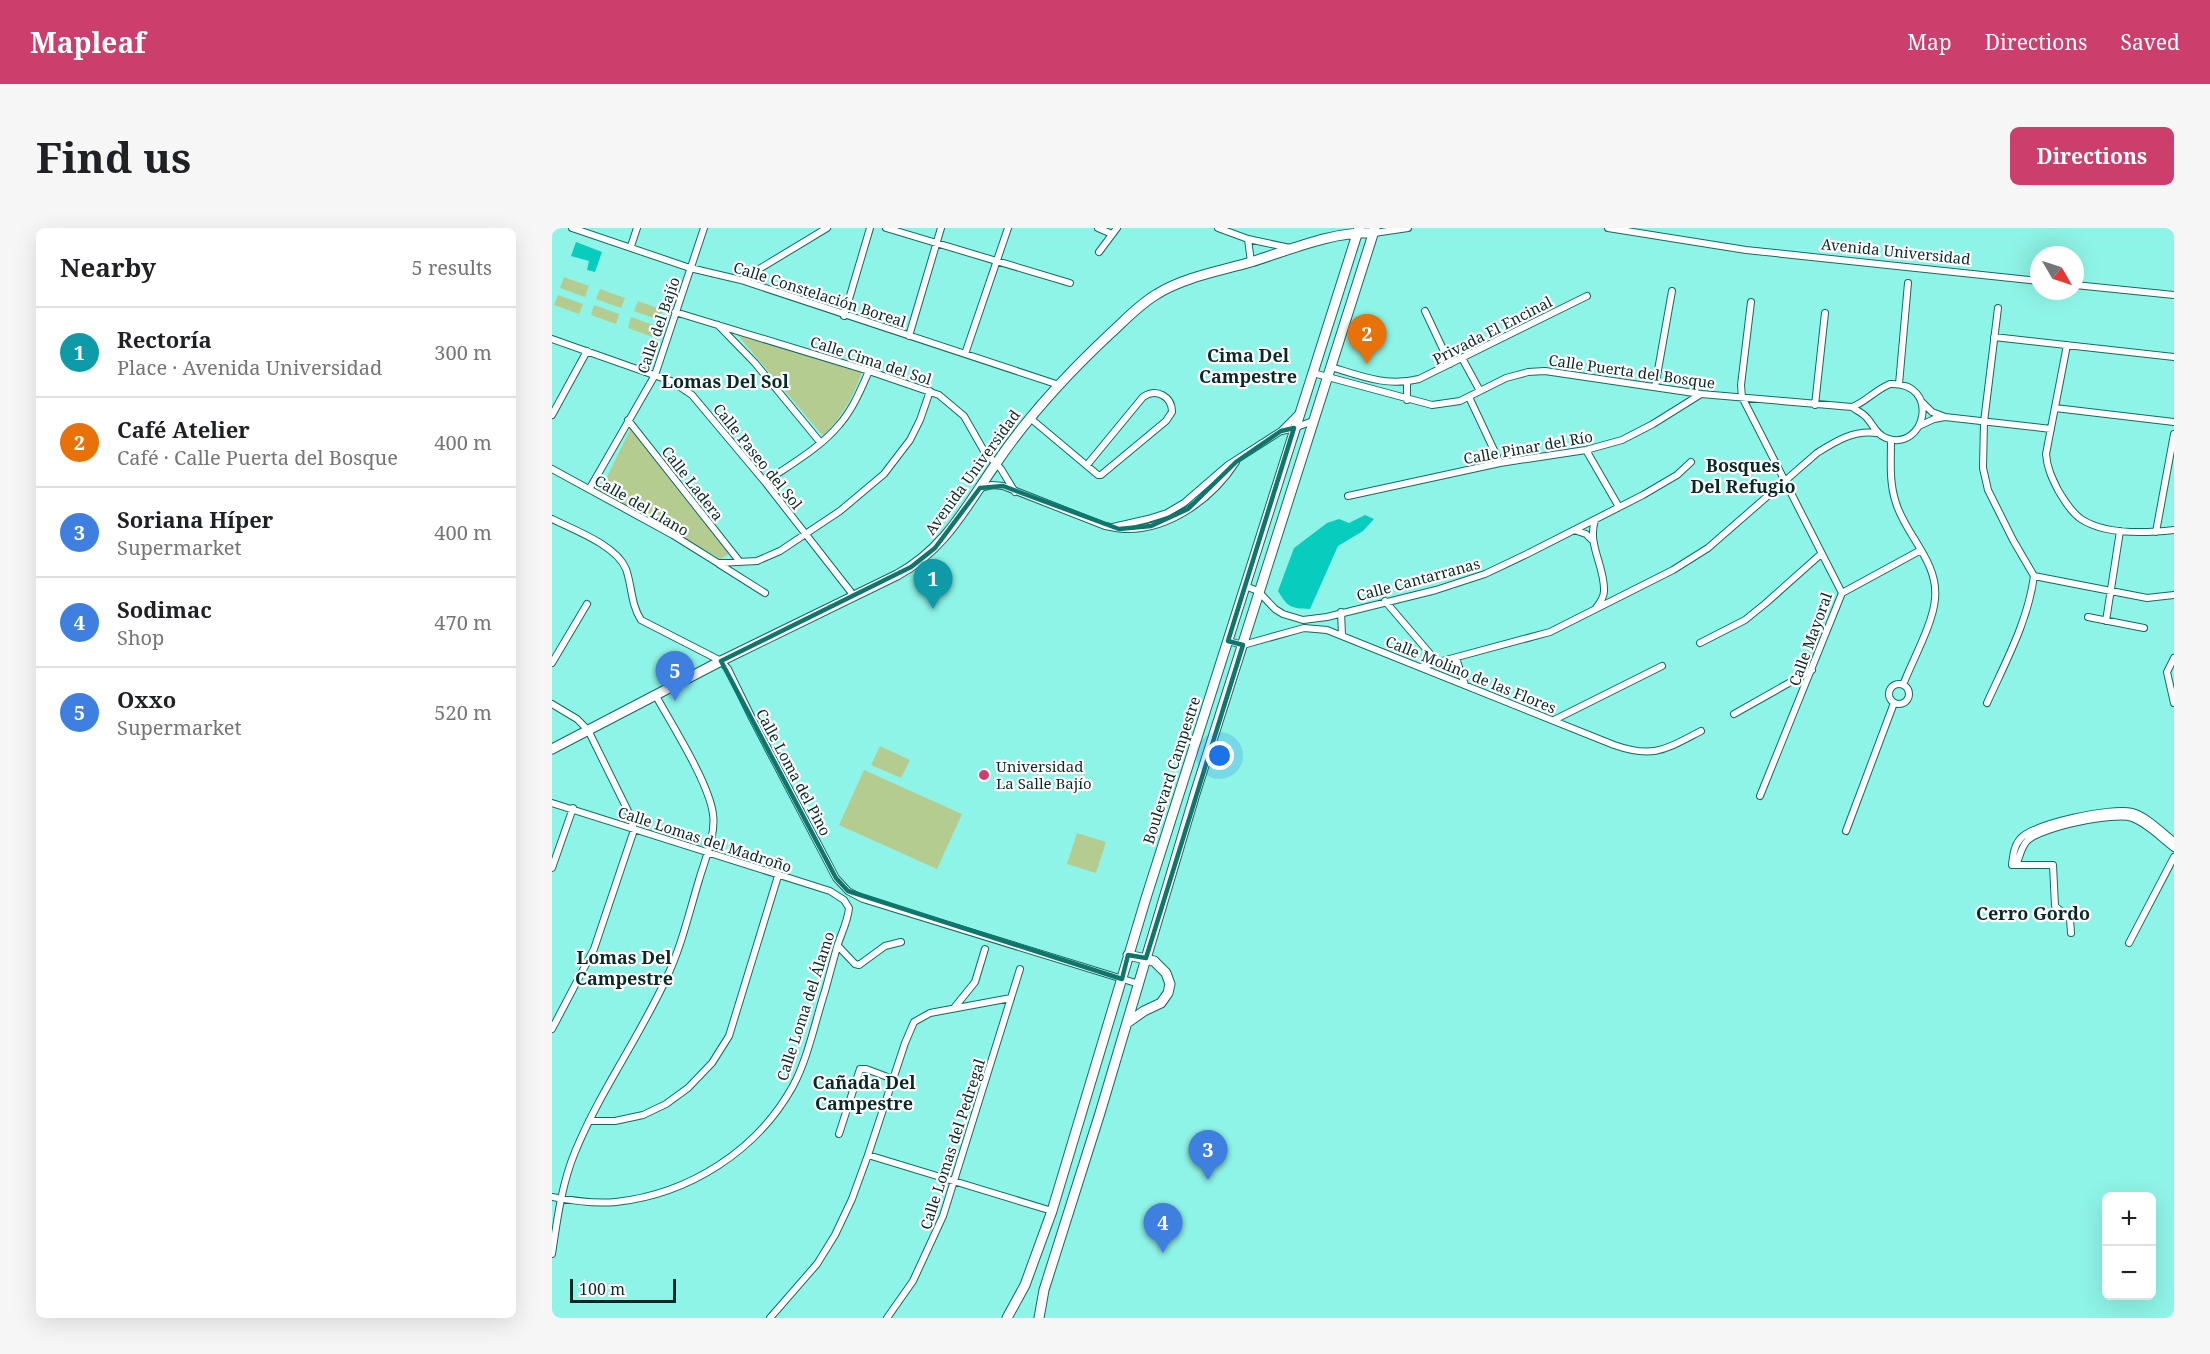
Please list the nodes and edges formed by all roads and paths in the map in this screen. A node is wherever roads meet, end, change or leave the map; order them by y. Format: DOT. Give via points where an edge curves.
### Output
graph roads {
  1 [pos="572,228"];
  2 [pos="637,228"];
  3 [pos="704,228"];
  4 [pos="826,228"];
  5 [pos="870,228"];
  6 [pos="886,228"];
  7 [pos="941,228"];
  8 [pos="1008,228"];
  9 [pos="1098,228"];
  10 [pos="1118,228"];
  11 [pos="1218,228"];
  12 [pos="1408,228"];
  13 [pos="1608,228"];
  14 [pos="1358,230"];
  15 [pos="1375,231"];
  16 [pos="1112,234"];
  17 [pos="1248,239"];
  18 [pos="936,243"];
  19 [pos="631,246"];
  20 [pos="1293,248"];
  21 [pos="1099,252"];
  22 [pos="995,261"];
  23 [pos="1251,262"];
  24 [pos="690,268"];
  25 [pos="741,280"];
  26 [pos="2030,280"];
  27 [pos="1908,283"];
  28 [pos="1070,284"];
  29 [pos="2084,286"];
  30 [pos="1672,291"];
  31 [pos="2174,295"];
  32 [pos="1587,296"];
  33 [pos="1751,302"];
  34 [pos="1998,308"];
  35 [pos="1425,311"];
  36 [pos="675,312"];
  37 [pos="1825,313"];
  38 [pos="844,316"];
  39 [pos="716,323"];
  40 [pos="909,336"];
  41 [pos="1994,337"];
  42 [pos="552,339"];
  43 [pos="2067,345"];
  44 [pos="587,351"];
  45 [pos="965,354"];
  46 [pos="2174,357"];
  47 [pos="1462,358"];
  48 [pos="1450,364"];
  49 [pos="1331,367"];
  50 [pos="869,371"];
  51 [pos="1313,373"];
  52 [pos="655,375"];
  53 [pos="1328,377"];
  54 [pos="1407,382"];
  55 [pos="1899,384"];
  56 [pos="1059,385"];
  57 [pos="1654,387"];
  58 [pos="1480,391"];
  59 [pos="930,392"];
  60 [pos="1701,394"];
  61 [pos="1469,397"];
  62 [pos="1742,397"];
  63 [pos="1407,400"];
  64 [pos="1922,402"];
  65 [pos="1815,405"];
  66 [pos="1852,407"];
  67 [pos="2055,408"];
  68 [pos="1299,414"];
  69 [pos="552,415"];
  70 [pos="1945,417"];
  71 [pos="1030,418"];
  72 [pos="628,420"];
  73 [pos="1314,421"];
  74 [pos="1984,422"];
  75 [pos="2174,422"];
  76 [pos="1919,426"];
  77 [pos="1294,428"];
  78 [pos="2051,429"];
  79 [pos="1281,431"];
  80 [pos="1877,433"];
  81 [pos="2174,434"];
  82 [pos="1891,440"];
  83 [pos="820,442"];
  84 [pos="1586,450"];
  85 [pos="1691,462"];
  86 [pos="996,463"];
  87 [pos="1500,463"];
  88 [pos="1087,465"];
  89 [pos="552,469"];
  90 [pos="1784,481"];
  91 [pos="765,482"];
  92 [pos="980,488"];
  93 [pos="590,489"];
  94 [pos="1015,492"];
  95 [pos="1348,496"];
  96 [pos="1619,507"];
  97 [pos="552,519"];
  98 [pos="1596,519"];
  99 [pos="2174,530"];
  100 [pos="1574,531"];
  101 [pos="2120,531"];
  102 [pos="2156,532"];
  103 [pos="806,534"];
  104 [pos="1593,541"];
  105 [pos="1921,550"];
  106 [pos="1821,554"];
  107 [pos="740,562"];
  108 [pos="718,564"];
  109 [pos="2034,576"];
  110 [pos="1245,586"];
  111 [pos="1258,591"];
  112 [pos="2110,591"];
  113 [pos="765,593"];
  114 [pos="1842,593"];
  115 [pos="2174,595"];
  116 [pos="854,596"];
  117 [pos="1385,601"];
  118 [pos="587,604"];
  119 [pos="1595,610"];
  120 [pos="1341,612"];
  121 [pos="2088,617"];
  122 [pos="2106,621"];
  123 [pos="2144,628"];
  124 [pos="1342,635"];
  125 [pos="1228,641"];
  126 [pos="1700,643"];
  127 [pos="1243,645"];
  128 [pos="1456,658"];
  129 [pos="2174,658"];
  130 [pos="721,662"];
  131 [pos="552,663"];
  132 [pos="1438,663"];
  133 [pos="1662,666"];
  134 [pos="1420,667"];
  135 [pos="1813,670"];
  136 [pos="1465,685"];
  137 [pos="1903,685"];
  138 [pos="656,696"];
  139 [pos="1894,703"];
  140 [pos="1987,703"];
  141 [pos="2174,703"];
  142 [pos="552,704"];
  143 [pos="1734,714"];
  144 [pos="1554,720"];
  145 [pos="588,730"];
  146 [pos="1701,731"];
  147 [pos="552,749"];
  148 [pos="1760,796"];
  149 [pos="552,803"];
  150 [pos="573,808"];
  151 [pos="634,830"];
  152 [pos="1846,831"];
  153 [pos="2024,840"];
  154 [pos="2174,841"];
  155 [pos="2174,848"];
  156 [pos="707,853"];
  157 [pos="2174,856"];
  158 [pos="552,868"];
  159 [pos="778,876"];
  160 [pos="848,904"];
  161 [pos="2071,933"];
  162 [pos="901,942"];
  163 [pos="2129,943"];
  164 [pos="838,946"];
  165 [pos="985,949"];
  166 [pos="1128,955"];
  167 [pos="1146,958"];
  168 [pos="1020,969"];
  169 [pos="1122,979"];
  170 [pos="1139,984"];
  171 [pos="1011,999"];
  172 [pos="954,1008"];
  173 [pos="1127,1023"];
  174 [pos="552,1029"];
  175 [pos="893,1079"];
  176 [pos="589,1120"];
  177 [pos="839,1134"];
  178 [pos="868,1155"];
  179 [pos="954,1181"];
  180 [pos="552,1197"];
  181 [pos="562,1199"];
  182 [pos="1052,1211"];
  183 [pos="552,1254"];
  184 [pos="770,1318"];
  185 [pos="887,1318"];
  186 [pos="1007,1318"];
  187 [pos="1039,1318"];
  1 -- 19 [label="street, Calle Constelación Boreal"];
  2 -- 19 [label="street"];
  3 -- 24 [label="street, Calle del Bajío"];
  4 -- 25 [label="street"];
  5 -- 38 [label="street"];
  6 -- 18 [label="street"];
  7 -- 18 [label="street"];
  8 -- 22 [label="street"];
  9 -- 16 [label="street"];
  10 -- 16 [label="street"];
  11 -- 17 [label="street"];
  12 -- 15 [label="street, Avenida Universidad"];
  13 -- 26 [label="street, Avenida Universidad" via="1746,250"];
  14 -- 15 [label="street, Avenida Universidad"];
  14 -- 20 [label="street, Avenida Universidad"];
  14 -- 51 [label="street, Boulevard Campestre"];
  15 -- 49 [label="street, Boulevard Campestre"];
  16 -- 21 [label="street"];
  17 -- 20 [label="street"];
  17 -- 23 [label="street"];
  18 -- 22 [label="street"];
  18 -- 40 [label="street"];
  19 -- 24 [label="street, Calle Constelación Boreal"];
  20 -- 23 [label="street, Avenida Universidad"];
  22 -- 28 [label="street"];
  22 -- 45 [label="street"];
  23 -- 56 [label="street, Avenida Universidad" via="1157,293"];
  24 -- 25 [label="street, Calle Constelación Boreal"];
  24 -- 36 [label="street, Calle del Bajío"];
  25 -- 38 [label="street, Calle Constelación Boreal"];
  27 -- 55 [label="street"];
  29 -- 31 [label="street"];
  30 -- 57 [label="street"];
  32 -- 47 [label="street, Privada El Encinal"];
  33 -- 62 [label="street"];
  34 -- 41 [label="street"];
  35 -- 48 [label="street"];
  36 -- 39 [label="street, Calle Cima del Sol"];
  36 -- 52 [label="street, Calle del Bajío"];
  37 -- 65 [label="street"];
  38 -- 40 [label="street, Calle Constelación Boreal"];
  39 -- 50 [label="street, Calle Cima del Sol"];
  39 -- 83 [label="street" via="755,363"];
  40 -- 45 [label="street, Calle Constelación Boreal"];
  41 -- 43 [label="street"];
  41 -- 74 [label="street"];
  42 -- 44 [label="street, Calle Paseo del Sol"];
  43 -- 46 [label="street"];
  43 -- 67 [label="street"];
  44 -- 52 [label="street, Calle Paseo del Sol"];
  44 -- 69 [label="street"];
  45 -- 56 [label="street, Calle Constelación Boreal"];
  47 -- 48 [label="street, Privada El Encinal"];
  47 -- 58 [label="street"];
  48 -- 54 [label="street, Privada El Encinal"];
  49 -- 53 [label="street, Boulevard Campestre"];
  49 -- 54 [label="street" via="1383,382"];
  50 -- 59 [label="street, Calle Cima del Sol"];
  50 -- 83 [label="street" via="840,424"];
  51 -- 53 [label="street, Calle Puerta del Bosque"];
  51 -- 68 [label="street, Boulevard Campestre"];
  52 -- 72 [label="street, Calle del Bajío"];
  52 -- 91 [label="street, Calle Paseo del Sol" via="692,395"];
  53 -- 63 [label="street, Calle Puerta del Bosque"];
  53 -- 73 [label="street, Boulevard Campestre"];
  54 -- 63 [label="street"];
  55 -- 64 [label="street" via="1913,390"];
  55 -- 66 [label="street" via="1882,387"];
  56 -- 71 [label="street, Avenida Universidad"];
  57 -- 58 [label="street, Calle Puerta del Bosque" via="1545,371 1506,378"];
  57 -- 60 [label="street, Calle Puerta del Bosque"];
  58 -- 61 [label="street, Calle Puerta del Bosque"];
  59 -- 86 [label="street, Calle Cima del Sol" via="947,400 964,416 984,451"];
  59 -- 103 [label="street" via="910,440 884,474"];
  60 -- 62 [label="street, Calle Puerta del Bosque"];
  60 -- 84 [label="street, Calle Pinar del Río" via="1622,440"];
  61 -- 63 [label="street, Calle Puerta del Bosque" via="1443,405"];
  61 -- 87 [label="street"];
  62 -- 65 [label="street, Calle Puerta del Bosque"];
  62 -- 90 [label="street, Calle Mayoral"];
  64 -- 70 [label="street"];
  64 -- 76 [label="street"];
  65 -- 66 [label="street, Calle Puerta del Bosque"];
  66 -- 80 [label="street" via="1865,415"];
  67 -- 75 [label="street"];
  67 -- 78 [label="street"];
  68 -- 77 [label="street, Boulevard Campestre"];
  68 -- 79 [label="street"];
  70 -- 74 [label="street"];
  70 -- 76 [label="street"];
  71 -- 86 [label="street, Avenida Universidad"];
  71 -- 88 [label="street"];
  72 -- 93 [label="street, Calle del Bajío"];
  72 -- 107 [label="street, Calle Ladera"];
  73 -- 77 [label="street"];
  73 -- 111 [label="street, Boulevard Campestre"];
  74 -- 78 [label="street"];
  74 -- 109 [label="street" via="1983,468 1988,490"];
  76 -- 82 [label="street" via="1907,437"];
  77 -- 79 [label="street"];
  77 -- 110 [label="street, Boulevard Campestre"];
  78 -- 101 [label="street" via="2047,467 2064,500 2083,520"];
  79 -- 94 [label="street" via="1236,462 1205,497 1172,519 1135,529 1096,523"];
  80 -- 82 [label="street"];
  80 -- 90 [label="street" via="1858,432 1833,443"];
  81 -- 102 [label="street"];
  82 -- 105 [label="street" via="1890,473 1896,506"];
  83 -- 91 [label="street"];
  84 -- 87 [label="street, Calle Pinar del Río"];
  84 -- 96 [label="street"];
  85 -- 96 [label="street, Calle Cantarranas" via="1677,475"];
  86 -- 92 [label="street, Avenida Universidad"];
  86 -- 94 [label="street, Calle Cima del Sol"];
  87 -- 95 [label="street, Calle Pinar del Río"];
  88 -- 88 [label="street" via="1103,475 1166,421 1172,412 1170,402 1161,394 1143,397"];
  89 -- 93 [label="street, Calle del Llano"];
  90 -- 106 [label="street, Calle Mayoral"];
  90 -- 119 [label="street" via="1708,548"];
  91 -- 103 [label="street, Calle Paseo del Sol"];
  92 -- 94 [label="street" via="1003,486"];
  92 -- 116 [label="street, Avenida Universidad" via="924,558"];
  93 -- 108 [label="street, Calle del Llano"];
  96 -- 98 [label="street, Calle Cantarranas"];
  97 -- 130 [label="street" via="603,545 619,558 641,620"];
  98 -- 100 [label="street, Calle Cantarranas"];
  98 -- 104 [label="street"];
  99 -- 102 [label="street"];
  100 -- 104 [label="street" via="1581,531"];
  100 -- 117 [label="street, Calle Cantarranas" via="1466,581"];
  101 -- 102 [label="street"];
  101 -- 112 [label="street"];
  103 -- 107 [label="street" via="767,557"];
  103 -- 116 [label="street, Calle Paseo del Sol"];
  104 -- 119 [label="street" via="1604,590"];
  105 -- 114 [label="street"];
  105 -- 137 [label="street" via="1934,579 1935,600"];
  106 -- 114 [label="street, Calle Mayoral"];
  106 -- 126 [label="street" via="1745,620"];
  107 -- 108 [label="street"];
  108 -- 113 [label="street, Calle del Llano"];
  109 -- 112 [label="street"];
  109 -- 140 [label="street" via="2025,618"];
  110 -- 111 [label="street, Calle Cantarranas"];
  110 -- 125 [label="street, Boulevard Campestre"];
  111 -- 120 [label="street, Calle Cantarranas" via="1275,609 1298,620"];
  111 -- 127 [label="street, Boulevard Campestre"];
  112 -- 115 [label="street" via="2147,598"];
  112 -- 122 [label="street"];
  114 -- 135 [label="street, Calle Mayoral"];
  116 -- 130 [label="street, Avenida Universidad"];
  117 -- 120 [label="street, Calle Cantarranas"];
  117 -- 132 [label="street"];
  118 -- 131 [label="street"];
  119 -- 128 [label="street" via="1550,632"];
  120 -- 124 [label="street"];
  121 -- 122 [label="street"];
  122 -- 123 [label="street"];
  124 -- 127 [label="street, Calle Molino de las Flores" via="1304,628"];
  124 -- 134 [label="street, Calle Molino de las Flores"];
  125 -- 127 [label="street"];
  125 -- 166 [label="street, Boulevard Campestre"];
  127 -- 167 [label="street, Boulevard Campestre"];
  128 -- 132 [label="street"];
  128 -- 136 [label="street"];
  129 -- 141 [label="street" via="2168,672"];
  130 -- 138 [label="street, Avenida Universidad"];
  130 -- 169 [label="street, Calle Loma del Pino" via="836,878 848,891 863,899"];
  132 -- 134 [label="street"];
  133 -- 144 [label="street"];
  134 -- 136 [label="street, Calle Molino de las Flores"];
  135 -- 143 [label="street"];
  135 -- 148 [label="street, Calle Mayoral"];
  136 -- 144 [label="street, Calle Molino de las Flores"];
  137 -- 139 [label="street" via="1894,685 1890,690"];
  137 -- 139 [label="street" via="1908,699"];
  138 -- 145 [label="street, Avenida Universidad"];
  138 -- 156 [label="street" via="711,804 714,825"];
  139 -- 152 [label="street"];
  142 -- 145 [label="street"];
  144 -- 146 [label="street, Calle Molino de las Flores" via="1640,753 1668,748"];
  145 -- 147 [label="street, Avenida Universidad"];
  145 -- 151 [label="street" via="632,817"];
  149 -- 150 [label="street, Calle Lomas del Madroño"];
  150 -- 151 [label="street, Calle Lomas del Madroño"];
  150 -- 158 [label="street"];
  151 -- 156 [label="street, Calle Lomas del Madroño"];
  151 -- 174 [label="street" via="594,950"];
  153 -- 154 [label="street" via="2035,830 2060,821 2120,810 2136,813"];
  153 -- 155 [label="street" via="2061,826 2123,816 2142,824"];
  153 -- 161 [label="street" via="2016,845 2014,865 2053,865 2055,906 2069,917"];
  156 -- 159 [label="street, Calle Lomas del Madroño"];
  156 -- 176 [label="street" via="667,978"];
  157 -- 163 [label="street"];
  159 -- 160 [label="street, Calle Lomas del Madroño" via="830,891"];
  159 -- 176 [label="street" via="729,1036 712,1064 688,1088 643,1115 615,1121"];
  160 -- 164 [label="street, Calle Loma del Álamo"];
  162 -- 164 [label="street" via="885,946 859,965"];
  164 -- 181 [label="street, Calle Loma del Álamo" via="794,1084 750,1141 718,1167 646,1197 586,1203"];
  165 -- 172 [label="street" via="975,982"];
  166 -- 167 [label="street"];
  166 -- 169 [label="street, Boulevard Campestre"];
  167 -- 170 [label="street, Boulevard Campestre"];
  167 -- 173 [label="street" via="1166,973 1168,993 1161,1003"];
  168 -- 171 [label="street, Calle Lomas del Pedregal"];
  169 -- 170 [label="street"];
  169 -- 182 [label="street, Boulevard Campestre"];
  170 -- 173 [label="street, Boulevard Campestre"];
  171 -- 172 [label="street"];
  171 -- 179 [label="street, Calle Lomas del Pedregal"];
  172 -- 175 [label="street" via="930,1013 914,1022"];
  173 -- 187 [label="street, Boulevard Campestre" via="1044,1290"];
  175 -- 177 [label="street" via="860,1070"];
  175 -- 178 [label="street"];
  176 -- 181 [label="street" via="574,1154"];
  178 -- 179 [label="street"];
  178 -- 184 [label="street" via="835,1234 810,1273"];
  179 -- 182 [label="street"];
  179 -- 185 [label="street, Calle Lomas del Pedregal" via="931,1245 913,1281"];
  180 -- 181 [label="street, Calle Loma del Álamo"];
  181 -- 183 [label="street"];
  182 -- 186 [label="street, Boulevard Campestre" via="1033,1265"];
}
